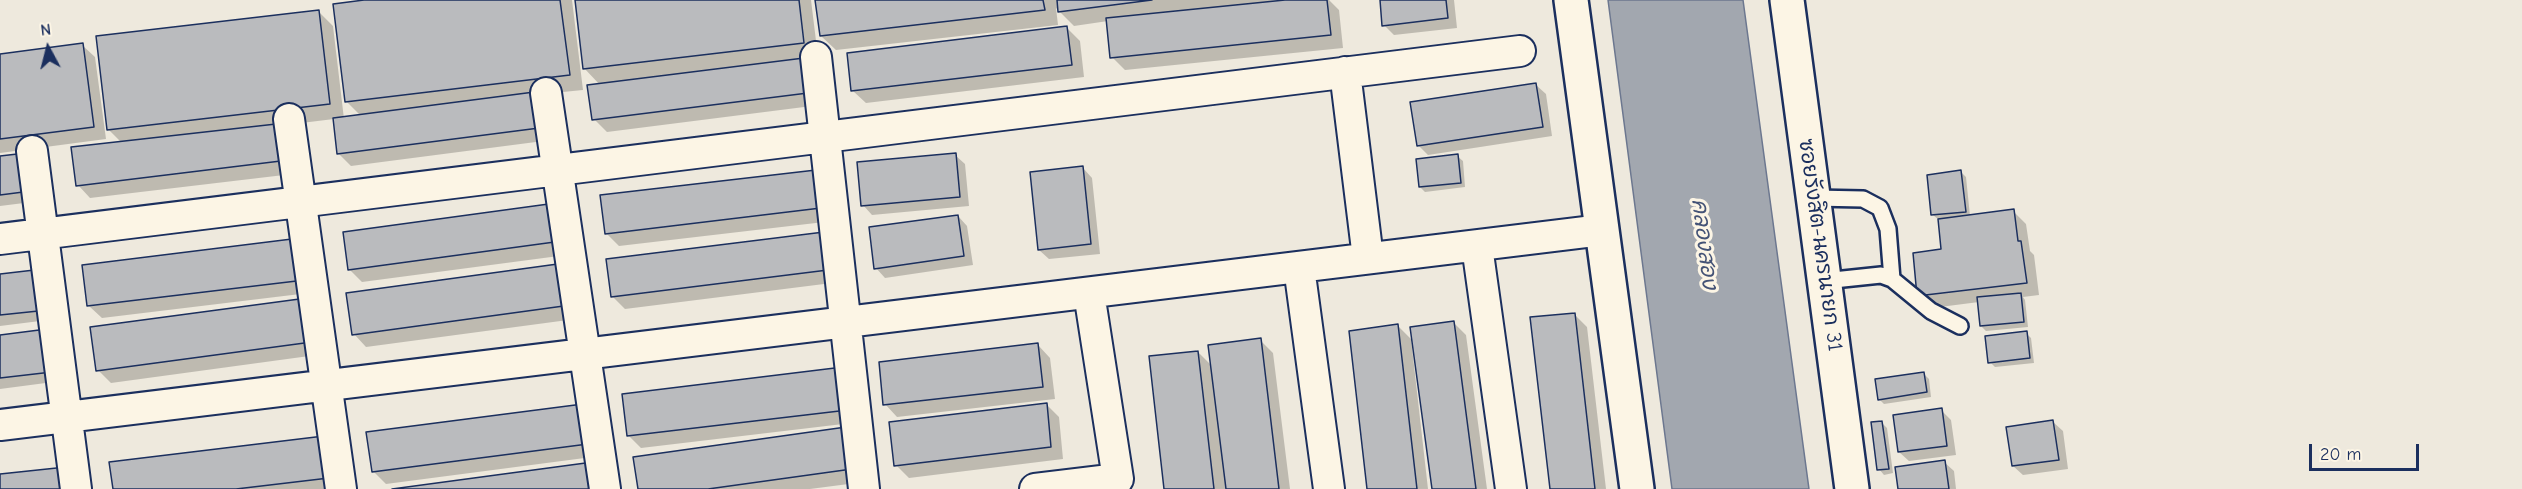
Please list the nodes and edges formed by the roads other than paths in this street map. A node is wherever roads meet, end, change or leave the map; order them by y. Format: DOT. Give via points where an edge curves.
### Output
graph roads {
  1 [pos="1571,0"];
  2 [pos="1787,0"];
  3 [pos="1520,51"];
  4 [pos="816,57"];
  5 [pos="1345,72"];
  6 [pos="546,93"];
  7 [pos="289,119"];
  8 [pos="824,137"];
  9 [pos="32,150"];
  10 [pos="558,170"];
  11 [pos="1814,198"];
  12 [pos="301,201"];
  13 [pos="1602,230"];
  14 [pos="43,234"];
  15 [pos="0,239"];
  16 [pos="1477,246"];
  17 [pos="1368,258"];
  18 [pos="1299,267"];
  19 [pos="1892,279"];
  20 [pos="1824,281"];
  21 [pos="1089,293"];
  22 [pos="845,322"];
  23 [pos="1960,326"];
  24 [pos="585,353"];
  25 [pos="326,385"];
  26 [pos="67,416"];
  27 [pos="0,424"];
  28 [pos="1119,484"];
  29 [pos="76,489"];
  30 [pos="341,489"];
  31 [pos="604,489"];
  32 [pos="864,489"];
  33 [pos="1035,489"];
  34 [pos="1329,489"];
  35 [pos="1511,489"];
  36 [pos="1637,489"];
  37 [pos="1852,489"];
  1 -- 13 [label="street"];
  2 -- 11 [label="street, ซอยรังสิต-นครนายก 31"];
  3 -- 5 [label="street"];
  4 -- 8 [label="street"];
  5 -- 8 [label="street"];
  5 -- 17 [label="street"];
  6 -- 10 [label="street"];
  7 -- 12 [label="street"];
  8 -- 10 [label="street"];
  8 -- 22 [label="street"];
  9 -- 14 [label="street"];
  10 -- 12 [label="street"];
  10 -- 24 [label="street"];
  11 -- 19 [label="lane" via="1863,199 1880,208 1888,229"];
  11 -- 20 [label="street, ซอยรังสิต-นครนายก 31"];
  12 -- 14 [label="street"];
  12 -- 25 [label="street"];
  13 -- 16 [label="street"];
  13 -- 36 [label="street"];
  14 -- 15 [label="street"];
  14 -- 26 [label="street"];
  16 -- 17 [label="street"];
  16 -- 35 [label="street"];
  17 -- 18 [label="street"];
  18 -- 21 [label="street"];
  18 -- 34 [label="street"];
  19 -- 20 [label="lane" via="1881,276"];
  19 -- 23 [label="lane" via="1931,311"];
  20 -- 37 [label="street, ซอยรังสิต-นครนายก 31"];
  21 -- 22 [label="street"];
  21 -- 28 [label="street"];
  22 -- 24 [label="street"];
  22 -- 32 [label="street"];
  24 -- 25 [label="street"];
  24 -- 31 [label="street"];
  25 -- 26 [label="street"];
  25 -- 30 [label="street"];
  26 -- 27 [label="street"];
  26 -- 29 [label="street"];
  28 -- 33 [label="street"];
}
